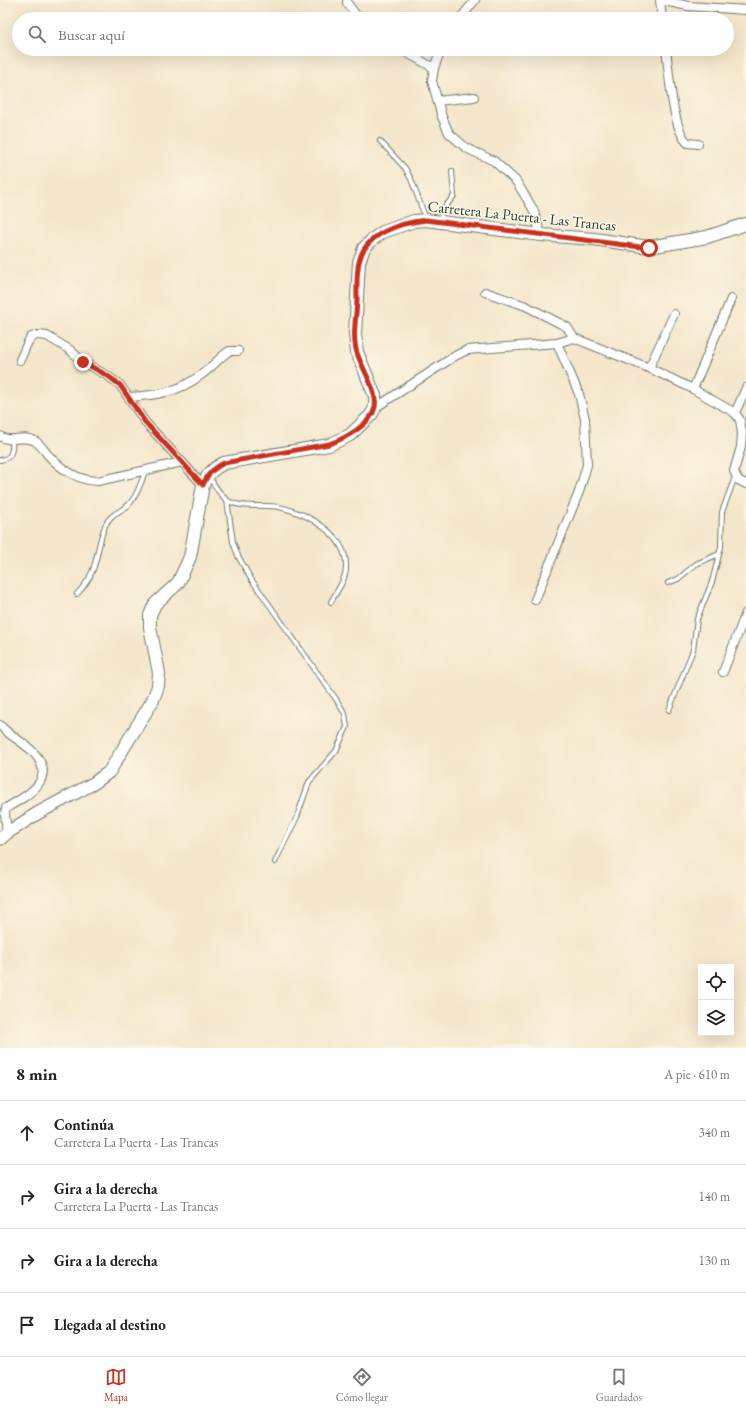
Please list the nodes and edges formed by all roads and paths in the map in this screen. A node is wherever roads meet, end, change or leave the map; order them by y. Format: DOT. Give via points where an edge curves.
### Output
graph roads {
  1 [pos="347,0"];
  2 [pos="475,0"];
  3 [pos="660,0"];
  4 [pos="746,10"];
  5 [pos="354,12"];
  6 [pos="466,12"];
  7 [pos="661,12"];
  8 [pos="413,56"];
  9 [pos="438,56"];
  10 [pos="667,56"];
  11 [pos="434,68"];
  12 [pos="474,97"];
  13 [pos="437,101"];
  14 [pos="380,140"];
  15 [pos="698,144"];
  16 [pos="452,171"];
  17 [pos="426,220"];
  18 [pos="440,221"];
  19 [pos="746,224"];
  20 [pos="541,235"];
  21 [pos="485,292"];
  22 [pos="731,299"];
  23 [pos="674,314"];
  24 [pos="574,338"];
  25 [pos="557,343"];
  26 [pos="238,351"];
  27 [pos="20,360"];
  28 [pos="649,368"];
  29 [pos="746,388"];
  30 [pos="693,389"];
  31 [pos="129,397"];
  32 [pos="375,408"];
  33 [pos="740,419"];
  34 [pos="1,438"];
  35 [pos="12,440"];
  36 [pos="0,460"];
  37 [pos="182,462"];
  38 [pos="146,470"];
  39 [pos="735,476"];
  40 [pos="205,480"];
  41 [pos="746,484"];
  42 [pos="227,500"];
  43 [pos="719,554"];
  44 [pos="668,583"];
  45 [pos="77,594"];
  46 [pos="535,600"];
  47 [pos="331,602"];
  48 [pos="746,612"];
  49 [pos="723,672"];
  50 [pos="669,710"];
  51 [pos="0,725"];
  52 [pos="4,836"];
  53 [pos="275,862"];
  1 -- 5 [label="street"];
  2 -- 6 [label="street"];
  3 -- 4 [label="street" via="688,6"];
  3 -- 7 [label="street"];
  8 -- 11 [label="street"];
  9 -- 11 [label="street"];
  10 -- 15 [label="street" via="681,134 688,143"];
  11 -- 13 [label="street" via="432,81"];
  12 -- 13 [label="street"];
  13 -- 20 [label="street" via="449,133 466,148 494,161 516,181 533,210"];
  14 -- 17 [label="lane" via="411,178"];
  16 -- 18 [label="lane" via="454,196 443,209"];
  17 -- 18 [label="street, Carretera La Puerta - Las Trancas"];
  17 -- 32 [label="street, Carretera La Puerta - Las Trancas" via="414,221 383,232 364,248 359,262 355,334 357,352 375,396"];
  18 -- 20 [label="street, Carretera La Puerta - Las Trancas"];
  19 -- 20 [label="street, Carretera La Puerta - Las Trancas" via="707,237 649,248 594,239"];
  21 -- 24 [label="street" via="526,306 567,327"];
  22 -- 30 [label="street"];
  23 -- 28 [label="street"];
  24 -- 25 [label="street"];
  24 -- 28 [label="street"];
  25 -- 32 [label="street" via="467,350"];
  25 -- 46 [label="street" via="579,394 585,419 587,465"];
  26 -- 31 [label="street" via="229,351 201,375 178,390"];
  27 -- 31 [label="street" via="31,337 47,336 70,350 83,362 108,376 120,385"];
  28 -- 30 [label="street"];
  29 -- 33 [label="street"];
  30 -- 33 [label="street"];
  31 -- 37 [label="street" via="145,422"];
  32 -- 40 [label="street" via="363,424 340,441 224,463 214,468"];
  33 -- 39 [label="street" via="741,447"];
  34 -- 35 [label="street"];
  35 -- 36 [label="lane" via="13,449 10,456"];
  35 -- 38 [label="street" via="29,438 36,441 49,456 74,476 88,481"];
  37 -- 38 [label="street"];
  37 -- 40 [label="street"];
  38 -- 45 [label="lane" via="131,503 112,514 105,526 93,573"];
  39 -- 41 [label="street"];
  39 -- 43 [label="lane" via="720,519 723,531"];
  40 -- 42 [label="lane"];
  40 -- 52 [label="street" via="190,557 178,583 155,604 150,615 159,673 153,700 109,772"];
  42 -- 47 [label="lane" via="243,505 278,507 300,513 334,536 345,557 346,570"];
  42 -- 53 [label="lane" via="233,542 250,579 336,699 345,714 347,727 336,751 309,782 297,817"];
  43 -- 44 [label="lane" via="696,564 678,579"];
  43 -- 50 [label="lane" via="712,582 697,619 693,650"];
  48 -- 49 [label="street"];
  51 -- 52 [label="street" via="33,751 40,761 42,771 41,781 36,789 6,808"];
}
